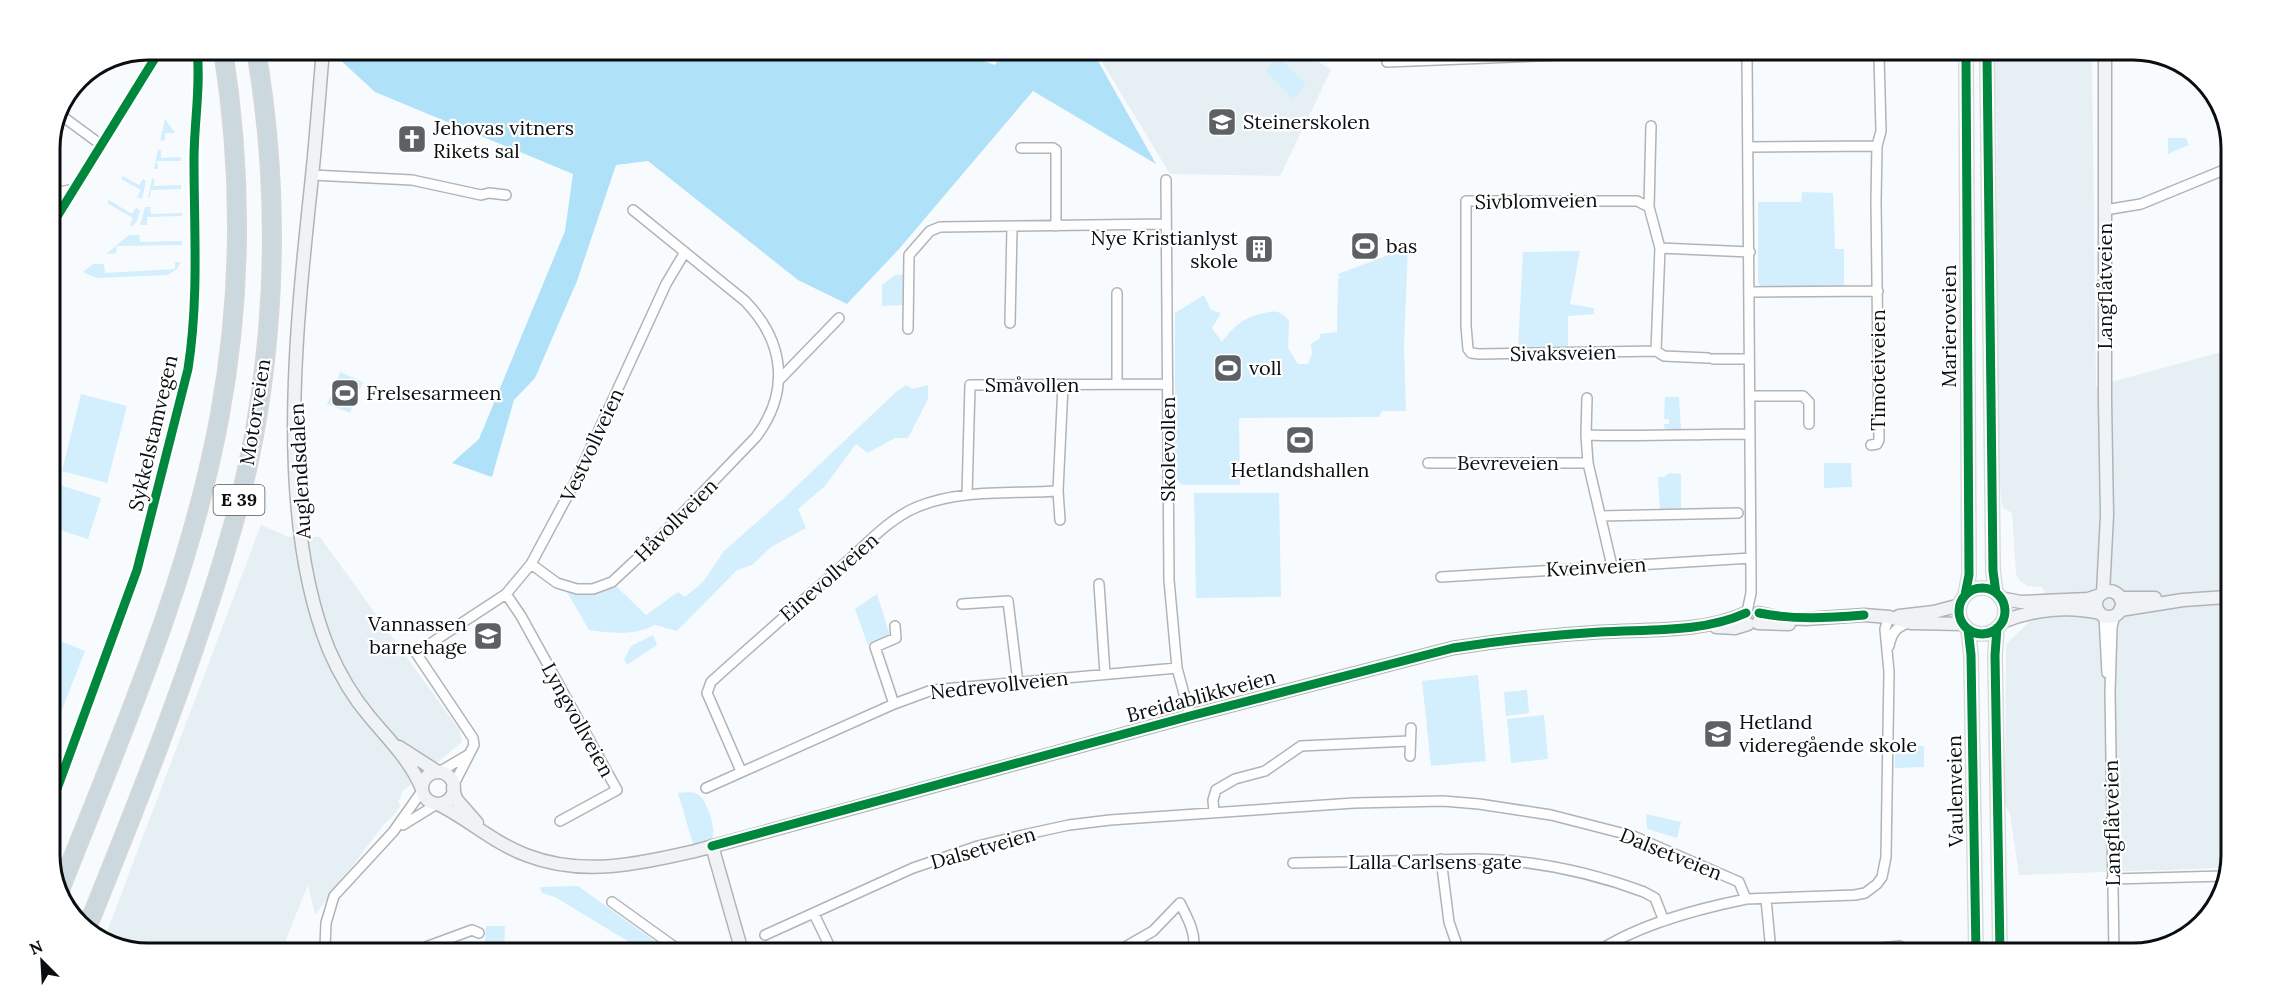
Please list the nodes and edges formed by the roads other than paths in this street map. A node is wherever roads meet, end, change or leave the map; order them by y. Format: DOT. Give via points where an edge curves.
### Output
graph roads {
  1 [pos="153,60"];
  2 [pos="224,60"];
  3 [pos="257,60"];
  4 [pos="322,60"];
  5 [pos="1428,60"];
  6 [pos="1747,60"];
  7 [pos="1879,60"];
  8 [pos="1965,60"];
  9 [pos="1987,60"];
  10 [pos="2105,60"];
  11 [pos="1387,62"];
  12 [pos="65,119"];
  13 [pos="1651,126"];
  14 [pos="100,144"];
  15 [pos="1877,146"];
  16 [pos="1748,147"];
  17 [pos="1021,148"];
  18 [pos="2221,171"];
  19 [pos="312,175"];
  20 [pos="1166,180"];
  21 [pos="74,189"];
  22 [pos="60,192"];
  23 [pos="506,195"];
  24 [pos="1649,207"];
  25 [pos="633,210"];
  26 [pos="2104,210"];
  27 [pos="60,212"];
  28 [pos="1165,224"];
  29 [pos="1056,226"];
  30 [pos="1012,228"];
  31 [pos="1660,248"];
  32 [pos="685,252"];
  33 [pos="1750,252"];
  34 [pos="1878,291"];
  35 [pos="1749,292"];
  36 [pos="1117,293"];
  37 [pos="839,318"];
  38 [pos="1010,323"];
  39 [pos="908,329"];
  40 [pos="1656,351"];
  41 [pos="1471,353"];
  42 [pos="1749,359"];
  43 [pos="780,379"];
  44 [pos="1117,384"];
  45 [pos="1168,384"];
  46 [pos="1063,385"];
  47 [pos="1750,396"];
  48 [pos="1587,398"];
  49 [pos="1809,424"];
  50 [pos="1749,434"];
  51 [pos="1586,435"];
  52 [pos="1871,445"];
  53 [pos="1428,463"];
  54 [pos="1588,463"];
  55 [pos="1058,491"];
  56 [pos="967,495"];
  57 [pos="1738,513"];
  58 [pos="1600,516"];
  59 [pos="1060,520"];
  60 [pos="1750,558"];
  61 [pos="531,564"];
  62 [pos="1612,566"];
  63 [pos="1441,577"];
  64 [pos="1099,584"];
  65 [pos="506,594"];
  66 [pos="1998,595"];
  67 [pos="2221,597"];
  68 [pos="1962,600"];
  69 [pos="962,604"];
  70 [pos="2109,604"];
  71 [pos="1753,616"];
  72 [pos="1889,617"];
  73 [pos="1911,622"];
  74 [pos="1999,625"];
  75 [pos="895,626"];
  76 [pos="1965,627"];
  77 [pos="1888,648"];
  78 [pos="1177,668"];
  79 [pos="1105,674"];
  80 [pos="1018,683"];
  81 [pos="894,704"];
  82 [pos="1190,716"];
  83 [pos="1411,728"];
  84 [pos="1409,741"];
  85 [pos="393,743"];
  86 [pos="470,754"];
  87 [pos="1410,756"];
  88 [pos="741,771"];
  89 [pos="439,772"];
  90 [pos="453,787"];
  91 [pos="706,788"];
  92 [pos="422,790"];
  93 [pos="437,804"];
  94 [pos="1214,812"];
  95 [pos="560,821"];
  96 [pos="393,832"];
  97 [pos="486,833"];
  98 [pos="712,846"];
  99 [pos="1441,859"];
  100 [pos="1293,863"];
  101 [pos="2218,876"];
  102 [pos="2112,879"];
  103 [pos="64,880"];
  104 [pos="1746,899"];
  105 [pos="1766,899"];
  106 [pos="612,902"];
  107 [pos="814,914"];
  108 [pos="90,921"];
  109 [pos="1664,921"];
  110 [pos="479,933"];
  111 [pos="765,935"];
  112 [pos="324,943"];
  113 [pos="437,943"];
  114 [pos="669,943"];
  115 [pos="740,943"];
  116 [pos="828,943"];
  117 [pos="1133,943"];
  118 [pos="1194,943"];
  119 [pos="1456,943"];
  120 [pos="1614,943"];
  121 [pos="1770,943"];
  122 [pos="1976,943"];
  123 [pos="2000,943"];
  124 [pos="2114,943"];
  1 -- 14 [label="street"];
  2 -- 103 [label="highway, Motorveien / E 39" via="235,157 237,243 220,416 184,559 149,663"];
  3 -- 108 [label="highway, Motorveien / E 39" via="270,164 272,253 262,379 247,464 233,528 208,608"];
  4 -- 19 [label="main road, Auglendsdalen"];
  5 -- 11 [label="street"];
  6 -- 16 [label="street"];
  7 -- 15 [label="street, Timoteiveien" via="1881,131"];
  8 -- 68 [label="main road, Marieroveien" via="1969,574"];
  9 -- 66 [label="main road, Marieroveien" via="1992,563"];
  10 -- 26 [label="main road, Langflåtveien"];
  12 -- 14 [label="street"];
  13 -- 24 [label="street"];
  14 -- 21 [label="street"];
  15 -- 16 [label="street"];
  15 -- 34 [label="street, Timoteiveien"];
  16 -- 33 [label="street"];
  17 -- 29 [label="street" via="1056,150"];
  18 -- 26 [label="street" via="2141,204"];
  19 -- 23 [label="street" via="412,180 481,195"];
  19 -- 85 [label="main road, Auglendsdalen" via="296,366 295,462 302,538 318,617 330,651 356,698"];
  20 -- 28 [label="street, Skolevollen"];
  21 -- 22 [label="street"];
  21 -- 27 [label="street"];
  24 -- 31 [label="street"];
  24 -- 41 [label="street, Sivblomveien" via="1637,201 1610,199 1466,201 1466,326"];
  25 -- 32 [label="street"];
  26 -- 70 [label="main road, Langflåtveien"];
  28 -- 29 [label="street"];
  28 -- 45 [label="street, Skolevollen"];
  29 -- 30 [label="street"];
  30 -- 38 [label="street"];
  30 -- 39 [label="street" via="940,227 920,240 909,255"];
  31 -- 33 [label="street"];
  31 -- 40 [label="street"];
  32 -- 43 [label="street, Håvollveien" via="759,317 777,356"];
  32 -- 61 [label="street, Vestvollveien" via="666,284 563,507"];
  33 -- 35 [label="street"];
  34 -- 35 [label="street, Timoteiveien"];
  34 -- 52 [label="street, Timoteiveien" via="1879,440"];
  35 -- 42 [label="street"];
  36 -- 44 [label="street"];
  37 -- 43 [label="street"];
  40 -- 41 [label="street, Sivaksveien"];
  40 -- 42 [label="street, Sivaksveien" via="1664,356"];
  42 -- 47 [label="street"];
  43 -- 61 [label="street, Håvollveien" via="775,403 756,437 612,582 593,589 577,589 557,583"];
  44 -- 45 [label="street, Småvollen"];
  44 -- 46 [label="street, Småvollen"];
  45 -- 78 [label="street, Skolevollen" via="1169,580"];
  46 -- 55 [label="street"];
  46 -- 56 [label="street, Småvollen" via="970,385"];
  47 -- 49 [label="street" via="1803,396 1809,402"];
  47 -- 50 [label="street"];
  48 -- 51 [label="street, Bevreveien"];
  50 -- 51 [label="street"];
  50 -- 60 [label="street"];
  51 -- 54 [label="street, Bevreveien"];
  53 -- 54 [label="street, Bevreveien"];
  54 -- 58 [label="street, Bevreveien"];
  55 -- 56 [label="street, Einevollveien"];
  55 -- 59 [label="street"];
  56 -- 88 [label="street, Einevollveien" via="935,501 900,516 711,682 706,693"];
  57 -- 58 [label="street"];
  58 -- 62 [label="street, Bevreveien"];
  60 -- 62 [label="street, Kveinveien"];
  60 -- 71 [label="street"];
  61 -- 65 [label="street, Vestvollveien"];
  62 -- 63 [label="street, Kveinveien"];
  64 -- 79 [label="street"];
  65 -- 86 [label="street, Vestvollveien" via="416,653 473,738"];
  65 -- 95 [label="street, Lyngvollveien" via="617,790"];
  66 -- 68 [label="main road" via="1981,588 1972,590"];
  66 -- 70 [label="main road" via="2020,603 2088,599"];
  66 -- 74 [label="main road" via="2004,609"];
  67 -- 70 [label="main road"];
  68 -- 72 [label="main road, Breidablikkveien" via="1934,612"];
  68 -- 76 [label="main road" via="1959,613"];
  69 -- 80 [label="street" via="1008,601"];
  70 -- 74 [label="main road" via="2021,615"];
  70 -- 102 [label="street, Langflåtveien" via="2105,659 2110,692"];
  71 -- 72 [label="main road, Breidablikkveien" via="1783,625 1864,615"];
  71 -- 82 [label="main road, Breidablikkveien" via="1706,626 1585,633 1453,648"];
  72 -- 73 [label="main road, Breidablikkveien"];
  72 -- 77 [label="street" via="1885,629"];
  73 -- 76 [label="main road, Breidablikkveien"];
  73 -- 77 [label="street" via="1897,627"];
  74 -- 76 [label="main road" via="1983,634"];
  74 -- 123 [label="main road" via="1995,655"];
  75 -- 81 [label="street" via="896,638 875,647"];
  76 -- 122 [label="main road, Vaulenveien" via="1971,655"];
  77 -- 105 [label="street" via="1888,840 1882,877 1873,887 1855,895"];
  78 -- 79 [label="street, Nedrevollveien"];
  78 -- 82 [label="street, Skolevollen"];
  79 -- 80 [label="street, Nedrevollveien"];
  80 -- 81 [label="street, Nedrevollveien" via="932,690"];
  81 -- 88 [label="street, Nedrevollveien"];
  82 -- 98 [label="main road, Breidablikkveien"];
  83 -- 84 [label="street"];
  84 -- 87 [label="street"];
  84 -- 94 [label="street" via="1301,746 1265,771 1234,779 1216,790"];
  85 -- 89 [label="main road, Auglendsdalen"];
  85 -- 92 [label="main road, Auglendsdalen"];
  86 -- 89 [label="street"];
  86 -- 90 [label="street"];
  88 -- 91 [label="street, Nedrevollveien"];
  89 -- 90 [label="main road" via="446,774"];
  89 -- 92 [label="main road" via="423,781"];
  90 -- 93 [label="main road" via="446,801"];
  90 -- 97 [label="main road, Breidablikkveien" via="456,799"];
  92 -- 93 [label="main road" via="430,802"];
  92 -- 96 [label="street"];
  93 -- 96 [label="street"];
  93 -- 97 [label="main road, Breidablikkveien"];
  94 -- 104 [label="street, Dalsetveien" via="1409,801 1479,804 1551,815 1633,836 1713,869 1739,882"];
  94 -- 107 [label="street, Dalsetveien" via="1069,825 978,846 907,871"];
  96 -- 112 [label="street" via="334,896"];
  97 -- 98 [label="main road, Breidablikkveien" via="527,856 580,867 614,867"];
  98 -- 115 [label="main road"];
  99 -- 100 [label="street, Lalla Carlsens gate"];
  99 -- 109 [label="street, Lalla Carlsens gate" via="1529,862 1586,874 1644,891 1655,898"];
  99 -- 119 [label="street" via="1449,922"];
  101 -- 102 [label="street"];
  102 -- 124 [label="street, Langflåtveien"];
  104 -- 105 [label="street"];
  104 -- 109 [label="street"];
  105 -- 121 [label="street"];
  106 -- 114 [label="street"];
  107 -- 111 [label="street, Dalsetveien"];
  107 -- 116 [label="street"];
  109 -- 120 [label="street"];
  110 -- 113 [label="street" via="472,930"];
  117 -- 118 [label="street" via="1154,931 1180,903"];
}
